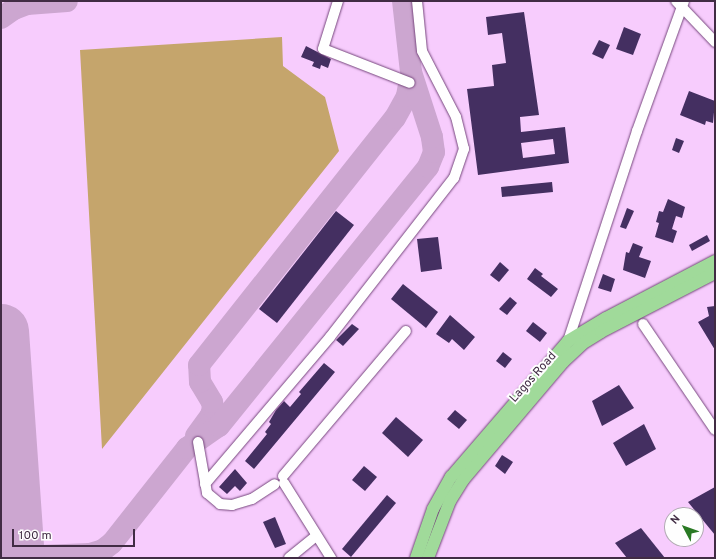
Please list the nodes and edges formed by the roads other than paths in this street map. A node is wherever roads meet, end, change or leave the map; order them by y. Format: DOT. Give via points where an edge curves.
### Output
graph roads {
  1 [pos="338,1"];
  2 [pos="417,1"];
  3 [pos="681,3"];
  4 [pos="715,42"];
  5 [pos="410,83"];
  6 [pos="715,261"];
  7 [pos="715,273"];
  8 [pos="643,324"];
  9 [pos="406,331"];
  10 [pos="568,341"];
  11 [pos="715,430"];
  12 [pos="198,442"];
  13 [pos="281,481"];
  14 [pos="205,484"];
  15 [pos="316,536"];
  16 [pos="289,558"];
  17 [pos="331,558"];
  18 [pos="416,558"];
  19 [pos="428,558"];
  1 -- 5 [label="street" via="323,49"];
  2 -- 14 [label="street" via="422,51 456,117 464,149 454,178 330,337"];
  3 -- 4 [label="street"];
  3 -- 10 [label="street"];
  6 -- 10 [label="main road, Lagos Road" via="606,318"];
  7 -- 19 [label="main road, Lagos Road" via="607,328 582,344 563,362 463,480 450,502"];
  8 -- 11 [label="street"];
  9 -- 13 [label="street"];
  10 -- 18 [label="main road, Lagos Road" via="451,477 433,509"];
  12 -- 14 [label="street"];
  13 -- 14 [label="street" via="252,499 232,506 220,504 207,493"];
  13 -- 15 [label="street"];
  15 -- 16 [label="street"];
  15 -- 17 [label="street"];
}
